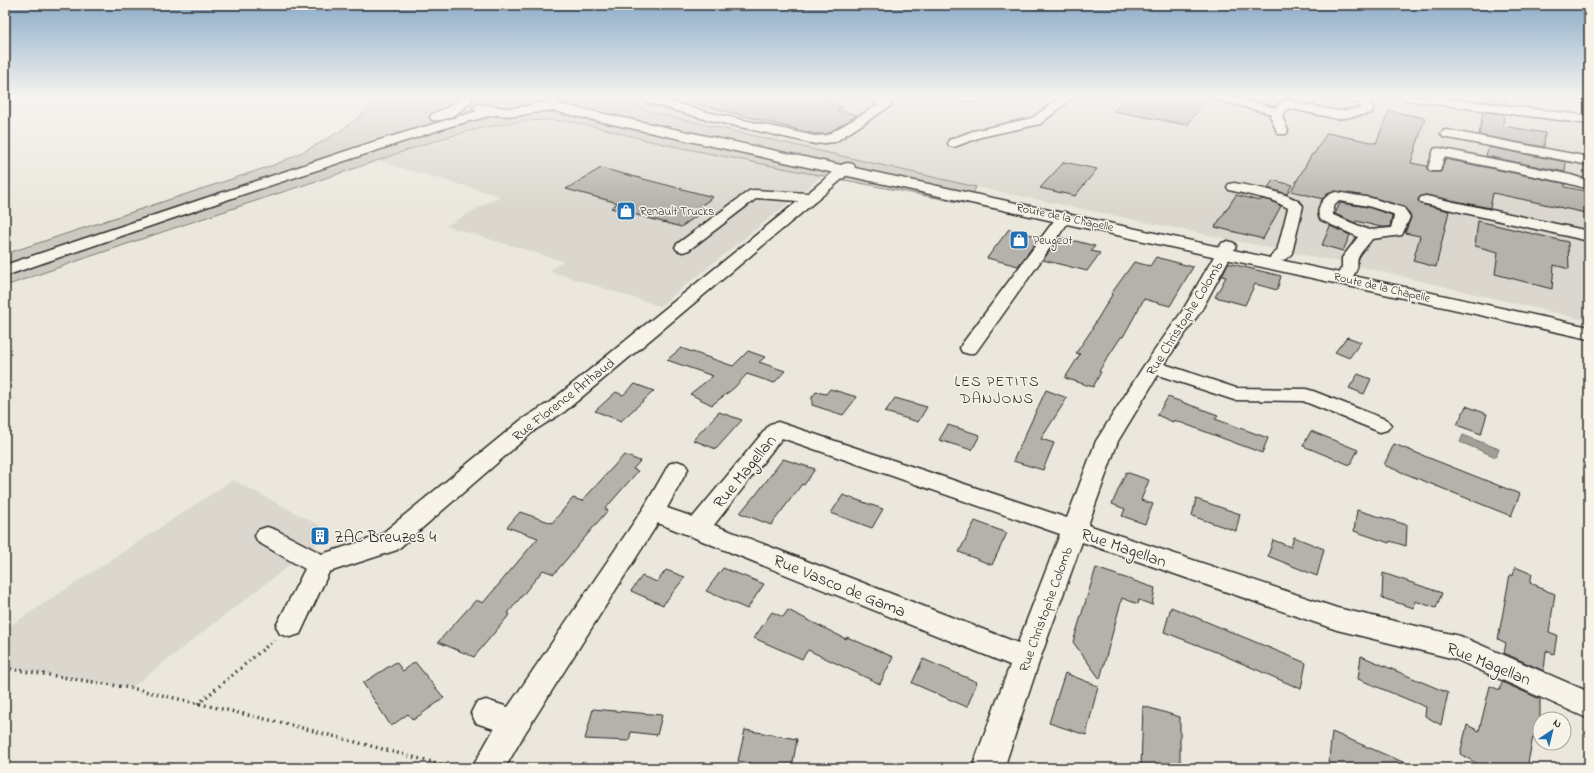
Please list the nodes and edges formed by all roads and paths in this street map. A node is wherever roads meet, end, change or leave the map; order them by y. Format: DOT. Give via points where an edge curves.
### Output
graph roads {
  1 [pos="393,133"];
  2 [pos="414,133"];
  3 [pos="681,133"];
  4 [pos="698,133"];
  5 [pos="785,133"];
  6 [pos="841,133"];
  7 [pos="981,133"];
  8 [pos="1447,134"];
  9 [pos="954,143"];
  10 [pos="1589,161"];
  11 [pos="847,168"];
  12 [pos="1435,168"];
  13 [pos="1589,185"];
  14 [pos="1234,187"];
  15 [pos="811,197"];
  16 [pos="1426,200"];
  17 [pos="209,201"];
  18 [pos="1064,217"];
  19 [pos="1367,235"];
  20 [pos="1589,236"];
  21 [pos="683,247"];
  22 [pos="1226,249"];
  23 [pos="1278,257"];
  24 [pos="5,271"];
  25 [pos="1347,272"];
  26 [pos="1467,302"];
  27 [pos="1589,325"];
  28 [pos="1589,333"];
  29 [pos="970,348"];
  30 [pos="1153,367"];
  31 [pos="1380,424"];
  32 [pos="677,469"];
  33 [pos="653,512"];
  34 [pos="698,528"];
  35 [pos="1073,530"];
  36 [pos="267,536"];
  37 [pos="320,565"];
  38 [pos="290,626"];
  39 [pos="1026,659"];
  40 [pos="5,668"];
  41 [pos="198,704"];
  42 [pos="1589,706"];
  43 [pos="486,713"];
  44 [pos="514,723"];
  45 [pos="455,768"];
  46 [pos="488,768"];
  47 [pos="988,768"];
  1 -- 17 [label="main road"];
  2 -- 17 [label="main road"];
  3 -- 11 [label="main road, Route de la Chapelle"];
  4 -- 11 [label="main road, Route de la Chapelle"];
  5 -- 6 [label="street" via="823,141"];
  7 -- 9 [label="street"];
  8 -- 10 [label="street"];
  11 -- 15 [label="street, Rue Florence Arthaud"];
  11 -- 18 [label="main road, Route de la Chapelle"];
  11 -- 22 [label="main road, Route de la Chapelle"];
  12 -- 13 [label="street" via="1438,152"];
  14 -- 23 [label="street" via="1277,197 1296,206 1284,253"];
  15 -- 21 [label="street" via="754,194"];
  15 -- 37 [label="street, Rue Florence Arthaud" via="557,407 528,425 388,543"];
  16 -- 20 [label="street"];
  17 -- 24 [label="main road"];
  18 -- 22 [label="main road, Route de la Chapelle"];
  18 -- 29 [label="street"];
  19 -- 25 [label="street" via="1350,258"];
  22 -- 23 [label="main road, Route de la Chapelle"];
  22 -- 26 [label="main road, Route de la Chapelle"];
  22 -- 30 [label="street, Rue Christophe Colomb" via="1192,311"];
  23 -- 25 [label="main road, Route de la Chapelle"];
  25 -- 26 [label="main road, Route de la Chapelle"];
  26 -- 27 [label="main road, Route de la Chapelle"];
  26 -- 28 [label="main road, Route de la Chapelle"];
  30 -- 31 [label="street" via="1234,394 1306,395"];
  30 -- 35 [label="street, Rue Christophe Colomb" via="1107,441"];
  32 -- 33 [label="street"];
  33 -- 34 [label="street, Rue Vasco de Gama"];
  33 -- 44 [label="street"];
  34 -- 35 [label="street, Rue Magellan" via="778,429"];
  34 -- 39 [label="street, Rue Vasco de Gama"];
  35 -- 39 [label="street, Rue Christophe Colomb"];
  35 -- 42 [label="street, Rue Magellan" via="1337,619 1460,648"];
  36 -- 37 [label="street"];
  37 -- 38 [label="street"];
  38 -- 41 [label="path"];
  39 -- 47 [label="street, Rue Christophe Colomb"];
  40 -- 41 [label="path" via="131,688"];
  41 -- 45 [label="path" via="287,724"];
  43 -- 44 [label="street"];
  44 -- 46 [label="street"];
}
